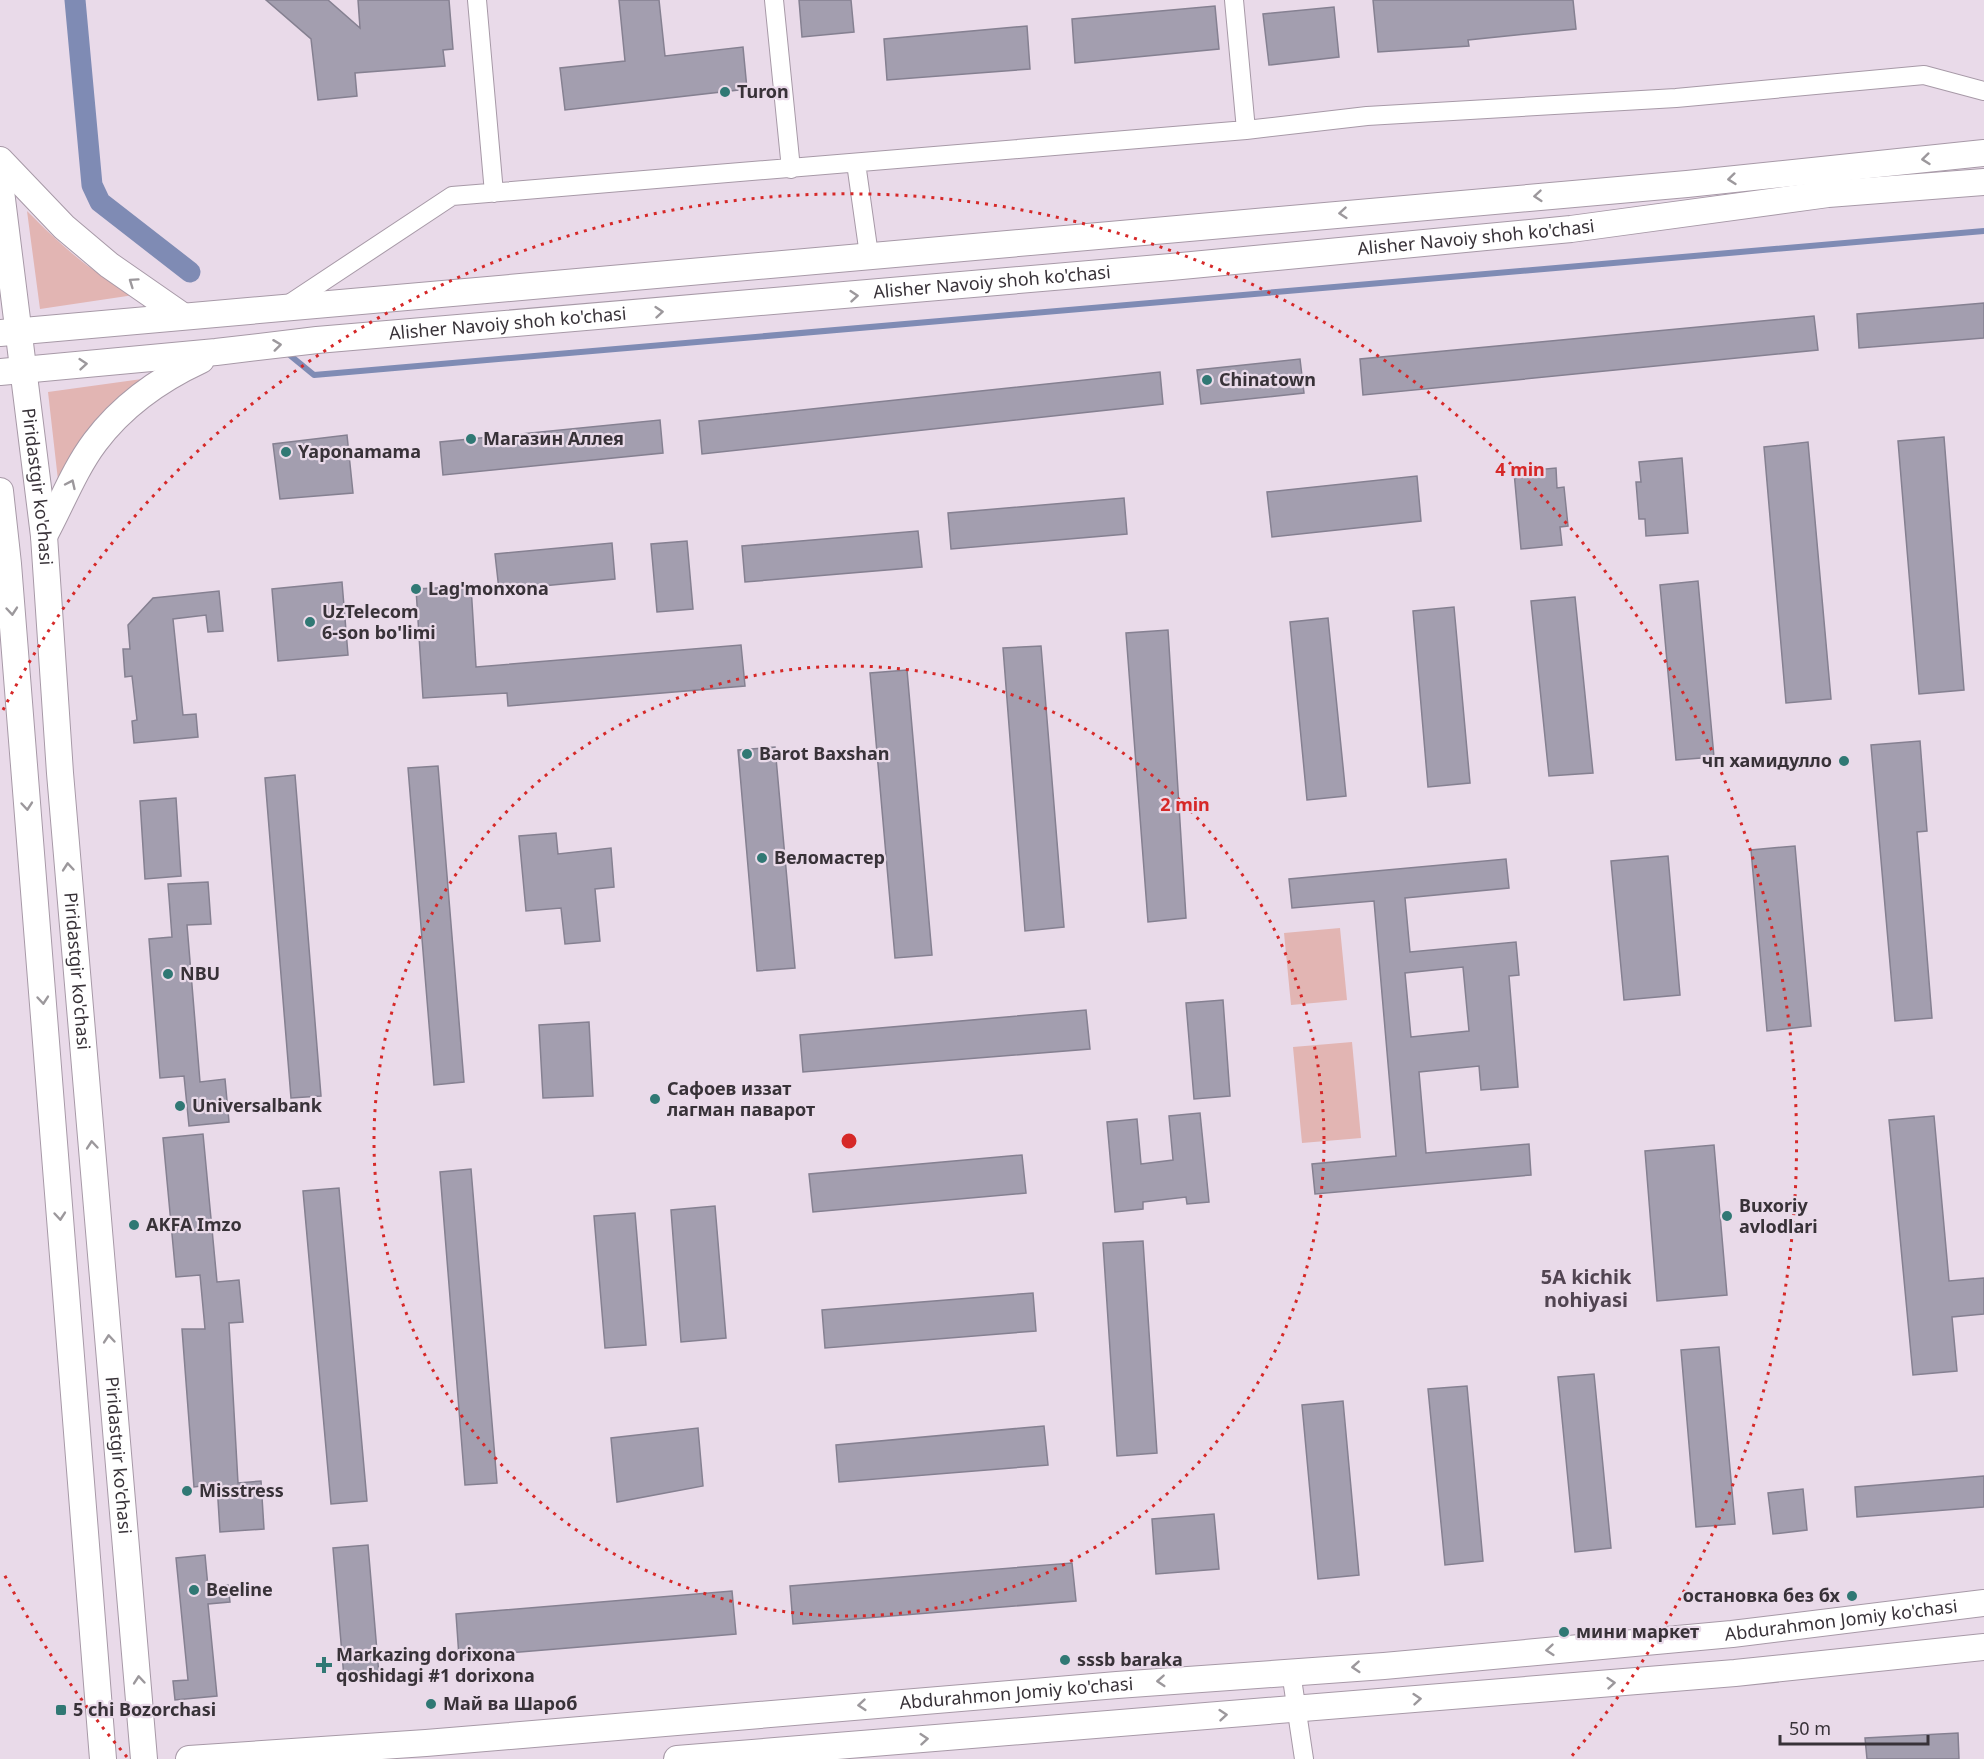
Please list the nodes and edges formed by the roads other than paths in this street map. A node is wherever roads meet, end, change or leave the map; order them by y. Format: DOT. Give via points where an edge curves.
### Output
graph roads {
  1 [pos="477,0"];
  2 [pos="774,0"];
  3 [pos="1234,0"];
  4 [pos="1984,91"];
  5 [pos="1246,130"];
  6 [pos="1984,153"];
  7 [pos="0,160"];
  8 [pos="856,164"];
  9 [pos="791,169"];
  10 [pos="1984,182"];
  11 [pos="0,183"];
  12 [pos="494,192"];
  13 [pos="869,255"];
  14 [pos="286,306"];
  15 [pos="181,315"];
  16 [pos="10,332"];
  17 [pos="216,352"];
  18 [pos="12,371"];
  19 [pos="0,491"];
  20 [pos="3,531"];
  21 [pos="44,536"];
  22 [pos="1984,1603"];
  23 [pos="1984,1647"];
  24 [pos="1291,1672"];
  25 [pos="1295,1709"];
  26 [pos="103,1759"];
  27 [pos="144,1759"];
  28 [pos="189,1759"];
  29 [pos="677,1759"];
  30 [pos="1304,1759"];
  1 -- 12 [label="street"];
  2 -- 9 [label="street"];
  3 -- 5 [label="street"];
  4 -- 5 [label="street" via="1924,75 1676,98 1366,116"];
  5 -- 8 [label="street"];
  6 -- 13 [label="main road, Alisher Navoiy shoh ko'chasi, one-way" via="1687,184"];
  15 -- 7 [label="main road, one-way" via="109,265 64,227"];
  8 -- 9 [label="street"];
  8 -- 13 [label="street"];
  9 -- 12 [label="street"];
  17 -- 10 [label="main road, Alisher Navoiy shoh ko'chasi, one-way" via="1571,229 1828,194"];
  11 -- 16 [label="main road, Piridastgir ko'chasi"];
  12 -- 14 [label="street" via="452,196"];
  13 -- 14 [label="main road, Alisher Navoiy shoh ko'chasi"];
  14 -- 15 [label="main road, Alisher Navoiy shoh ko'chasi"];
  15 -- 16 [label="main road, Alisher Navoiy shoh ko'chasi"];
  16 -- 18 [label="main road, Piridastgir ko'chasi"];
  18 -- 17 [label="main road, Alisher Navoiy shoh ko'chasi, one-way"];
  21 -- 17 [label="main road, one-way" via="78,468 114,420 169,375"];
  18 -- 21 [label="main road, Piridastgir ko'chasi"];
  19 -- 20 [label="main road, Piridastgir ko'chasi"];
  20 -- 26 [label="main road, Piridastgir ko'chasi, one-way"];
  27 -- 21 [label="main road, Piridastgir ko'chasi, one-way" via="60,773"];
  22 -- 24 [label="main road, Abdurahmon Jomiy ko'chasi, one-way" via="1732,1634"];
  25 -- 23 [label="main road, one-way" via="1736,1673"];
  24 -- 25 [label="street"];
  24 -- 28 [label="main road, Abdurahmon Jomiy ko'chasi, one-way"];
  29 -- 25 [label="main road, one-way"];
  25 -- 30 [label="street"];
}
